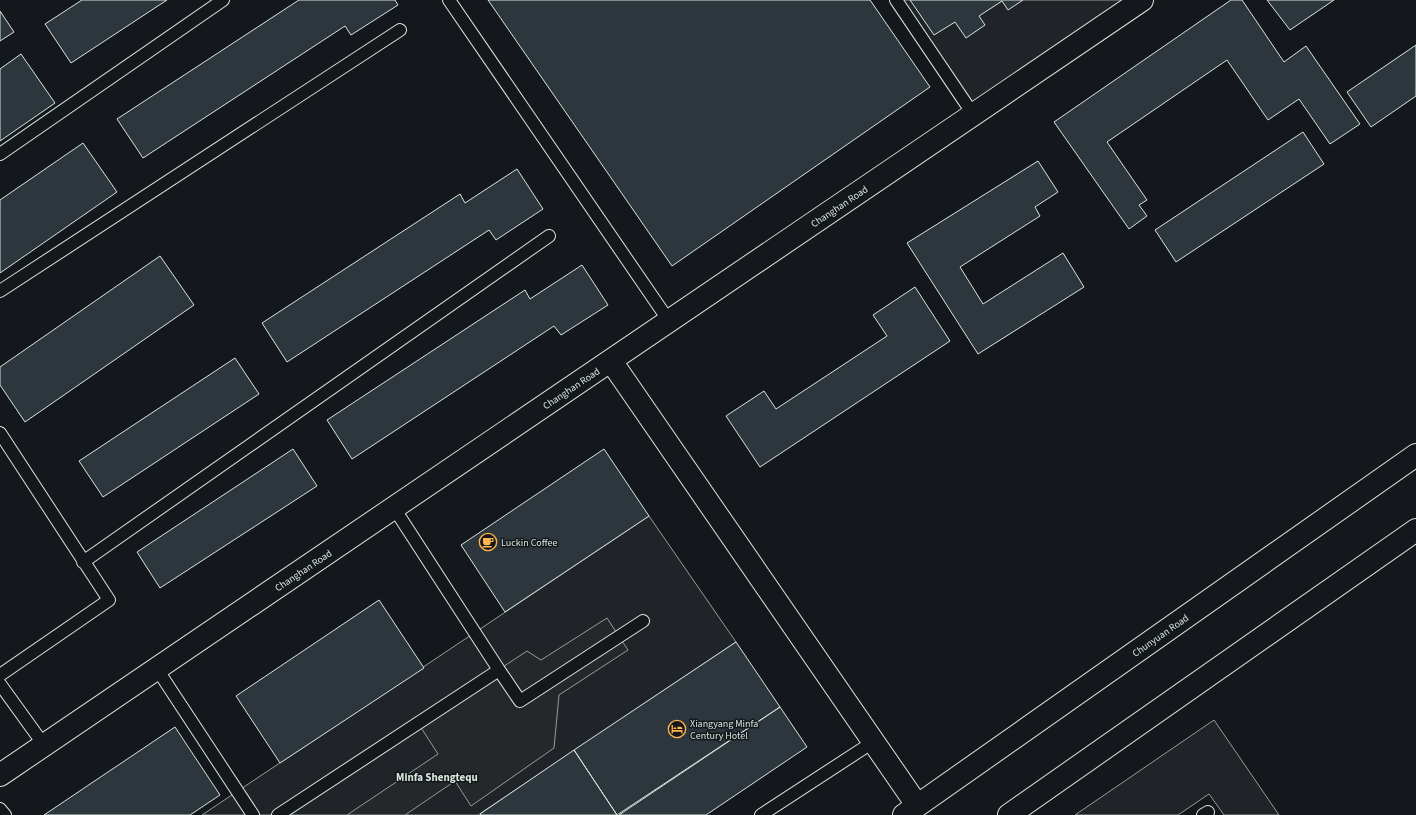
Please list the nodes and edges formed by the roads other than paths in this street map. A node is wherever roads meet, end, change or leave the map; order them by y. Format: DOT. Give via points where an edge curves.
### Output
graph roads {
  1 [pos="223,0"];
  2 [pos="449,0"];
  3 [pos="896,0"];
  4 [pos="1142,0"];
  5 [pos="400,30"];
  6 [pos="973,114"];
  7 [pos="0,154"];
  8 [pos="549,236"];
  9 [pos="0,291"];
  10 [pos="669,321"];
  11 [pos="610,361"];
  12 [pos="0,433"];
  13 [pos="1416,455"];
  14 [pos="394,508"];
  15 [pos="1416,530"];
  16 [pos="83,562"];
  17 [pos="643,621"];
  18 [pos="156,669"];
  19 [pos="499,670"];
  20 [pos="0,674"];
  21 [pos="0,684"];
  22 [pos="873,742"];
  23 [pos="44,746"];
  24 [pos="0,775"];
  25 [pos="0,809"];
  26 [pos="910,810"];
  27 [pos="5,815"];
  28 [pos="253,815"];
  29 [pos="278,815"];
  30 [pos="761,815"];
  31 [pos="1009,815"];
  1 -- 7 [label="lane"];
  2 -- 10 [label="lane"];
  3 -- 6 [label="lane"];
  4 -- 6 [label="street, Changhan Road"];
  5 -- 9 [label="lane"];
  6 -- 10 [label="street, Changhan Road"];
  8 -- 16 [label="lane"];
  10 -- 11 [label="street, Changhan Road"];
  11 -- 14 [label="street, Changhan Road"];
  11 -- 22 [label="street"];
  12 -- 16 [label="lane"];
  13 -- 26 [label="street, Chunyuan Road"];
  14 -- 18 [label="street, Changhan Road"];
  14 -- 19 [label="lane"];
  15 -- 31 [label="street"];
  16 -- 20 [label="lane" via="108,600"];
  17 -- 19 [label="lane" via="520,701"];
  18 -- 23 [label="street, Changhan Road"];
  18 -- 28 [label="lane"];
  19 -- 29 [label="lane"];
  21 -- 23 [label="lane"];
  22 -- 26 [label="street"];
  22 -- 30 [label="lane"];
  23 -- 24 [label="street, Changhan Road"];
  25 -- 27 [label="lane"];
}
